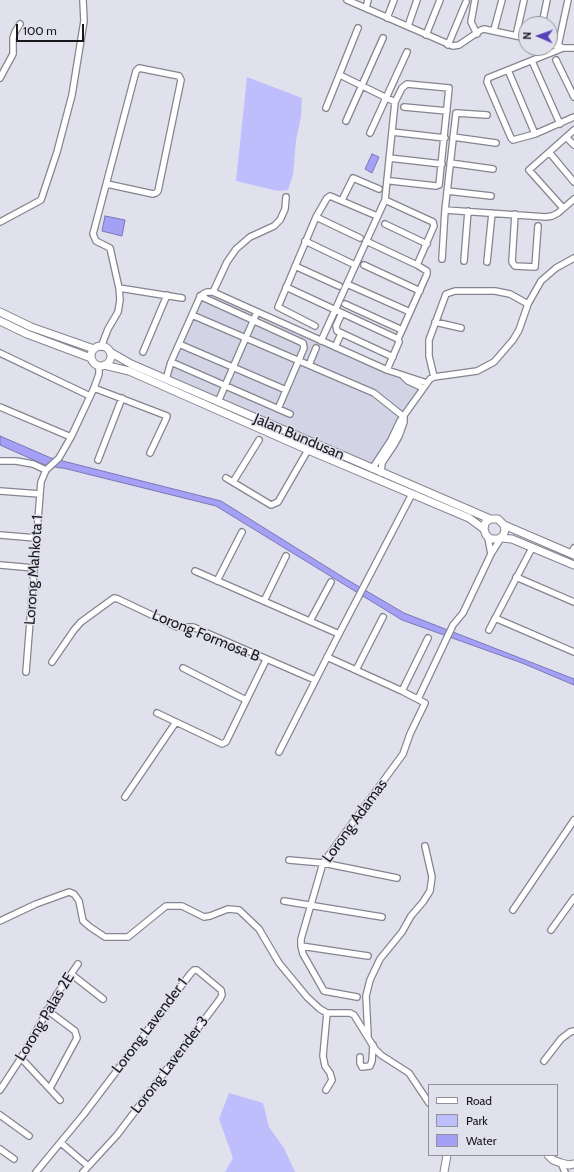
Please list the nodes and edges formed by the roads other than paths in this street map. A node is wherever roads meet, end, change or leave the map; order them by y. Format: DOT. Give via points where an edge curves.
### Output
graph roads {
  1 [pos="84,0"];
  2 [pos="347,0"];
  3 [pos="368,0"];
  4 [pos="394,0"];
  5 [pos="417,0"];
  6 [pos="440,0"];
  7 [pos="475,0"];
  8 [pos="502,0"];
  9 [pos="524,0"];
  10 [pos="547,0"];
  11 [pos="568,0"];
  12 [pos="466,2"];
  13 [pos="366,8"];
  14 [pos="544,16"];
  15 [pos="387,18"];
  16 [pos="20,24"];
  17 [pos="408,26"];
  18 [pos="358,28"];
  19 [pos="494,30"];
  20 [pos="477,34"];
  21 [pos="426,35"];
  22 [pos="516,36"];
  23 [pos="383,38"];
  24 [pos="448,45"];
  25 [pos="560,47"];
  26 [pos="574,48"];
  27 [pos="407,52"];
  28 [pos="556,60"];
  29 [pos="532,61"];
  30 [pos="508,70"];
  31 [pos="340,75"];
  32 [pos="0,78"];
  33 [pos="362,86"];
  34 [pos="574,97"];
  35 [pos="386,98"];
  36 [pos="395,102"];
  37 [pos="404,107"];
  38 [pos="326,108"];
  39 [pos="447,112"];
  40 [pos="487,115"];
  41 [pos="574,117"];
  42 [pos="346,121"];
  43 [pos="560,124"];
  44 [pos="574,130"];
  45 [pos="392,132"];
  46 [pos="370,133"];
  47 [pos="536,134"];
  48 [pos="566,136"];
  49 [pos="445,138"];
  50 [pos="453,138"];
  51 [pos="496,143"];
  52 [pos="574,145"];
  53 [pos="548,152"];
  54 [pos="389,158"];
  55 [pos="450,163"];
  56 [pos="442,164"];
  57 [pos="493,169"];
  58 [pos="390,181"];
  59 [pos="574,182"];
  60 [pos="107,184"];
  61 [pos="379,189"];
  62 [pos="447,191"];
  63 [pos="491,196"];
  64 [pos="286,197"];
  65 [pos="574,199"];
  66 [pos="342,200"];
  67 [pos="385,200"];
  68 [pos="563,208"];
  69 [pos="445,210"];
  70 [pos="468,211"];
  71 [pos="492,213"];
  72 [pos="515,214"];
  73 [pos="377,216"];
  74 [pos="316,217"];
  75 [pos="0,222"];
  76 [pos="385,224"];
  77 [pos="538,226"];
  78 [pos="363,240"];
  79 [pos="305,241"];
  80 [pos="427,244"];
  81 [pos="574,258"];
  82 [pos="442,259"];
  83 [pos="464,261"];
  84 [pos="487,262"];
  85 [pos="355,265"];
  86 [pos="417,265"];
  87 [pos="295,266"];
  88 [pos="364,266"];
  89 [pos="346,284"];
  90 [pos="339,286"];
  91 [pos="286,287"];
  92 [pos="119,288"];
  93 [pos="420,291"];
  94 [pos="213,292"];
  95 [pos="167,295"];
  96 [pos="200,296"];
  97 [pos="182,298"];
  98 [pos="346,304"];
  99 [pos="528,304"];
  100 [pos="335,310"];
  101 [pos="0,312"];
  102 [pos="257,312"];
  103 [pos="410,312"];
  104 [pos="342,313"];
  105 [pos="192,315"];
  106 [pos="254,320"];
  107 [pos="0,321"];
  108 [pos="435,322"];
  109 [pos="315,326"];
  110 [pos="460,328"];
  111 [pos="402,330"];
  112 [pos="341,334"];
  113 [pos="246,338"];
  114 [pos="398,339"];
  115 [pos="321,340"];
  116 [pos="179,344"];
  117 [pos="335,347"];
  118 [pos="98,348"];
  119 [pos="316,348"];
  120 [pos="110,352"];
  121 [pos="143,352"];
  122 [pos="0,353"];
  123 [pos="393,357"];
  124 [pos="91,358"];
  125 [pos="298,361"];
  126 [pos="171,362"];
  127 [pos="102,366"];
  128 [pos="309,366"];
  129 [pos="234,368"];
  130 [pos="387,370"];
  131 [pos="434,377"];
  132 [pos="166,379"];
  133 [pos="425,385"];
  134 [pos="225,386"];
  135 [pos="94,388"];
  136 [pos="286,390"];
  137 [pos="90,396"];
  138 [pos="122,398"];
  139 [pos="218,402"];
  140 [pos="0,407"];
  141 [pos="278,409"];
  142 [pos="290,414"];
  143 [pos="404,417"];
  144 [pos="71,437"];
  145 [pos="259,440"];
  146 [pos="308,450"];
  147 [pos="150,453"];
  148 [pos="98,460"];
  149 [pos="0,461"];
  150 [pos="48,468"];
  151 [pos="372,469"];
  152 [pos="381,473"];
  153 [pos="226,478"];
  154 [pos="233,482"];
  155 [pos="401,489"];
  156 [pos="0,491"];
  157 [pos="40,494"];
  158 [pos="412,494"];
  159 [pos="490,519"];
  160 [pos="504,525"];
  161 [pos="484,529"];
  162 [pos="242,532"];
  163 [pos="0,535"];
  164 [pos="36,538"];
  165 [pos="488,538"];
  166 [pos="501,538"];
  167 [pos="532,548"];
  168 [pos="573,552"];
  169 [pos="491,554"];
  170 [pos="286,556"];
  171 [pos="574,565"];
  172 [pos="0,566"];
  173 [pos="34,568"];
  174 [pos="195,571"];
  175 [pos="516,577"];
  176 [pos="217,581"];
  177 [pos="331,582"];
  178 [pos="264,601"];
  179 [pos="574,602"];
  180 [pos="383,617"];
  181 [pos="494,618"];
  182 [pos="310,621"];
  183 [pos="489,630"];
  184 [pos="339,634"];
  185 [pos="428,638"];
  186 [pos="574,652"];
  187 [pos="327,656"];
  188 [pos="266,660"];
  189 [pos="52,662"];
  190 [pos="183,668"];
  191 [pos="356,670"];
  192 [pos="26,672"];
  193 [pos="315,680"];
  194 [pos="402,691"];
  195 [pos="418,699"];
  196 [pos="246,700"];
  197 [pos="157,713"];
  198 [pos="176,722"];
  199 [pos="279,752"];
  200 [pos="125,798"];
  201 [pos="573,823"];
  202 [pos="425,846"];
  203 [pos="289,860"];
  204 [pos="323,863"];
  205 [pos="397,878"];
  206 [pos="574,898"];
  207 [pos="284,901"];
  208 [pos="311,905"];
  209 [pos="513,910"];
  210 [pos="382,917"];
  211 [pos="0,921"];
  212 [pos="551,930"];
  213 [pos="301,946"];
  214 [pos="368,956"];
  215 [pos="78,964"];
  216 [pos="72,974"];
  217 [pos="222,994"];
  218 [pos="357,996"];
  219 [pos="103,999"];
  220 [pos="47,1010"];
  221 [pos="327,1012"];
  222 [pos="574,1031"];
  223 [pos="368,1037"];
  224 [pos="373,1045"];
  225 [pos="360,1057"];
  226 [pos="21,1058"];
  227 [pos="544,1061"];
  228 [pos="50,1088"];
  229 [pos="0,1090"];
  230 [pos="326,1090"];
  231 [pos="60,1100"];
  232 [pos="428,1102"];
  233 [pos="0,1115"];
  234 [pos="29,1136"];
  235 [pos="61,1142"];
  236 [pos="0,1149"];
  237 [pos="447,1156"];
  238 [pos="549,1156"];
  239 [pos="14,1159"];
  240 [pos="561,1163"];
  241 [pos="574,1164"];
  242 [pos="88,1166"];
  243 [pos="36,1172"];
  244 [pos="83,1172"];
  245 [pos="444,1172"];
  246 [pos="565,1172"];
  1 -- 75 [label="street" via="84,21 72,95 41,200"];
  2 -- 13 [label="street"];
  3 -- 13 [label="street"];
  4 -- 15 [label="street"];
  5 -- 17 [label="street"];
  6 -- 21 [label="street"];
  7 -- 20 [label="street" via="471,22"];
  8 -- 19 [label="street"];
  9 -- 22 [label="street"];
  10 -- 14 [label="street"];
  11 -- 25 [label="street"];
  12 -- 24 [label="street"];
  13 -- 15 [label="street"];
  15 -- 17 [label="street"];
  16 -- 32 [label="street" via="13,38 13,54"];
  17 -- 21 [label="street"];
  18 -- 31 [label="street"];
  19 -- 20 [label="street" via="484,29"];
  19 -- 22 [label="street"];
  20 -- 24 [label="street" via="459,45"];
  21 -- 24 [label="street"];
  23 -- 33 [label="street"];
  25 -- 26 [label="street"];
  25 -- 29 [label="street"];
  27 -- 35 [label="street"];
  28 -- 34 [label="street"];
  29 -- 30 [label="street"];
  29 -- 43 [label="street"];
  30 -- 47 [label="street"];
  30 -- 47 [label="street" via="487,80 511,138 515,140"];
  31 -- 33 [label="street"];
  31 -- 38 [label="street"];
  33 -- 35 [label="street"];
  33 -- 42 [label="street"];
  35 -- 36 [label="street"];
  35 -- 46 [label="street"];
  36 -- 39 [label="street" via="407,84 449,88"];
  36 -- 45 [label="street"];
  37 -- 39 [label="street"];
  39 -- 49 [label="street"];
  40 -- 50 [label="street" via="456,113"];
  41 -- 43 [label="street"];
  43 -- 47 [label="street"];
  44 -- 48 [label="street"];
  45 -- 49 [label="street"];
  45 -- 54 [label="street"];
  48 -- 52 [label="street"];
  48 -- 53 [label="street"];
  49 -- 56 [label="street"];
  50 -- 51 [label="street"];
  50 -- 55 [label="street"];
  53 -- 59 [label="street"];
  53 -- 68 [label="street" via="529,170"];
  54 -- 56 [label="street"];
  54 -- 67 [label="street"];
  55 -- 57 [label="street"];
  55 -- 62 [label="street"];
  56 -- 58 [label="street" via="438,186"];
  60 -- 60 [label="street" via="153,194 158,191 181,80 179,76 137,69"];
  60 -- 92 [label="street" via="93,234 96,241 110,248"];
  61 -- 66 [label="street" via="353,178"];
  62 -- 63 [label="street"];
  62 -- 69 [label="street"];
  64 -- 94 [label="street" via="285,209 280,220 274,226 250,237 236,249"];
  65 -- 68 [label="street"];
  66 -- 73 [label="street"];
  66 -- 74 [label="street" via="330,196"];
  67 -- 73 [label="street"];
  67 -- 80 [label="street" via="433,222 434,226"];
  68 -- 72 [label="street" via="546,217"];
  69 -- 70 [label="street"];
  69 -- 82 [label="street"];
  70 -- 71 [label="street"];
  70 -- 83 [label="street"];
  71 -- 72 [label="street"];
  71 -- 84 [label="street"];
  72 -- 77 [label="street" via="513,265 535,267"];
  73 -- 78 [label="street"];
  74 -- 78 [label="street"];
  74 -- 79 [label="street"];
  76 -- 80 [label="street"];
  78 -- 85 [label="street"];
  78 -- 86 [label="street"];
  79 -- 85 [label="street"];
  79 -- 87 [label="street"];
  80 -- 86 [label="street"];
  81 -- 99 [label="street" via="547,275"];
  85 -- 89 [label="street"];
  86 -- 93 [label="street" via="427,272"];
  87 -- 90 [label="street"];
  87 -- 91 [label="street"];
  88 -- 93 [label="street"];
  89 -- 100 [label="street"];
  89 -- 103 [label="street"];
  91 -- 100 [label="street"];
  91 -- 109 [label="street" via="279,308"];
  92 -- 95 [label="street"];
  92 -- 118 [label="street" via="118,312"];
  93 -- 103 [label="street"];
  94 -- 96 [label="street"];
  94 -- 102 [label="street"];
  95 -- 97 [label="street"];
  95 -- 121 [label="street"];
  96 -- 105 [label="street"];
  96 -- 106 [label="street"];
  98 -- 111 [label="street"];
  99 -- 108 [label="street" via="510,294 495,291 455,290 446,294"];
  99 -- 131 [label="street" via="516,335 494,362 477,371"];
  100 -- 104 [label="street"];
  100 -- 115 [label="street"];
  101 -- 118 [label="main road" via="31,327"];
  102 -- 106 [label="street"];
  102 -- 115 [label="street"];
  103 -- 111 [label="street"];
  104 -- 112 [label="street" via="336,326"];
  104 -- 114 [label="street"];
  105 -- 113 [label="street"];
  105 -- 116 [label="street"];
  106 -- 113 [label="street"];
  106 -- 125 [label="street" via="303,343 304,347"];
  107 -- 124 [label="main road" via="26,334"];
  108 -- 110 [label="street"];
  108 -- 131 [label="street" via="429,356"];
  111 -- 114 [label="street"];
  112 -- 117 [label="street"];
  112 -- 123 [label="street"];
  113 -- 125 [label="street"];
  113 -- 129 [label="street"];
  114 -- 123 [label="street"];
  115 -- 117 [label="street"];
  116 -- 126 [label="street"];
  116 -- 129 [label="street"];
  117 -- 130 [label="street"];
  118 -- 120 [label="main road" via="106,348"];
  118 -- 124 [label="main road"];
  119 -- 128 [label="street"];
  120 -- 127 [label="main road" via="107,364"];
  120 -- 132 [label="main road, Jalan Bundusan"];
  122 -- 137 [label="street"];
  123 -- 130 [label="street"];
  124 -- 127 [label="main road" via="94,363"];
  125 -- 128 [label="street"];
  125 -- 136 [label="street"];
  126 -- 132 [label="street"];
  126 -- 134 [label="street"];
  127 -- 135 [label="street"];
  127 -- 146 [label="main road, Jalan Bundusan" via="129,371"];
  128 -- 143 [label="street" via="374,393"];
  129 -- 134 [label="street"];
  129 -- 136 [label="street"];
  130 -- 133 [label="street" via="402,376 410,376"];
  131 -- 133 [label="street"];
  132 -- 139 [label="main road, Jalan Bundusan"];
  133 -- 143 [label="street"];
  134 -- 139 [label="street"];
  134 -- 141 [label="street"];
  135 -- 137 [label="street"];
  135 -- 138 [label="street"];
  136 -- 141 [label="street"];
  137 -- 144 [label="street"];
  138 -- 147 [label="street" via="167,416"];
  138 -- 148 [label="street"];
  139 -- 151 [label="main road, Jalan Bundusan"];
  140 -- 144 [label="street"];
  141 -- 142 [label="street"];
  143 -- 151 [label="street"];
  143 -- 152 [label="street" via="399,436 382,463"];
  144 -- 150 [label="street" via="59,458"];
  145 -- 154 [label="street"];
  146 -- 154 [label="street" via="278,502 271,505"];
  146 -- 155 [label="main road, Jalan Bundusan"];
  149 -- 150 [label="street" via="16,461"];
  150 -- 157 [label="street, Lorong Mahkota 1" via="41,482"];
  151 -- 152 [label="main road, Jalan Bundusan"];
  151 -- 155 [label="main road"];
  152 -- 159 [label="main road, Jalan Bundusan"];
  153 -- 154 [label="street"];
  155 -- 158 [label="main road, Jalan Bundusan"];
  156 -- 157 [label="street"];
  157 -- 164 [label="street, Lorong Mahkota 1"];
  158 -- 161 [label="main road, Jalan Bundusan" via="469,518"];
  158 -- 184 [label="street"];
  159 -- 160 [label="main road, Jalan Bundusan" via="498,519"];
  159 -- 161 [label="main road"];
  160 -- 166 [label="main road" via="505,530"];
  160 -- 168 [label="main road, Jalan Bundusan"];
  161 -- 165 [label="main road"];
  162 -- 176 [label="street"];
  163 -- 164 [label="street"];
  164 -- 173 [label="street, Lorong Mahkota 1"];
  165 -- 166 [label="main road"];
  165 -- 169 [label="street"];
  166 -- 167 [label="main road" via="512,539"];
  166 -- 169 [label="street"];
  167 -- 171 [label="main road"];
  167 -- 175 [label="street"];
  169 -- 195 [label="street" via="463,613 453,625"];
  170 -- 178 [label="street"];
  172 -- 173 [label="street"];
  173 -- 192 [label="street, Lorong Mahkota 1"];
  174 -- 176 [label="street"];
  175 -- 179 [label="street"];
  175 -- 181 [label="street"];
  176 -- 178 [label="street"];
  177 -- 182 [label="street"];
  178 -- 182 [label="street"];
  180 -- 191 [label="street"];
  181 -- 183 [label="street"];
  181 -- 186 [label="street"];
  182 -- 184 [label="street"];
  184 -- 187 [label="street"];
  185 -- 194 [label="street"];
  187 -- 191 [label="street"];
  187 -- 193 [label="street"];
  188 -- 189 [label="street, Lorong Formosa B" via="193,627 177,627 114,598 81,622"];
  188 -- 193 [label="street, Lorong Formosa B"];
  188 -- 196 [label="street"];
  190 -- 196 [label="street"];
  191 -- 194 [label="street"];
  193 -- 199 [label="street"];
  194 -- 195 [label="street"];
  195 -- 204 [label="street, Lorong Adamas" via="425,703 403,754"];
  196 -- 198 [label="street" via="226,742 222,744"];
  197 -- 198 [label="street"];
  198 -- 200 [label="street"];
  201 -- 209 [label="street"];
  202 -- 223 [label="street" via="432,877 430,891 380,959 370,980 366,996"];
  203 -- 204 [label="street"];
  204 -- 205 [label="street"];
  204 -- 208 [label="street, Lorong Adamas"];
  206 -- 212 [label="street"];
  207 -- 208 [label="street"];
  208 -- 210 [label="street"];
  208 -- 213 [label="street, Lorong Adamas"];
  211 -- 221 [label="street" via="69,892 74,894 78,901 83,921 105,937 128,937 166,906 182,906 204,917 228,909 239,910 259,929 279,963 307,997"];
  213 -- 214 [label="street"];
  213 -- 218 [label="street" via="324,991"];
  215 -- 216 [label="street, Lorong Palas 2E"];
  216 -- 219 [label="street"];
  216 -- 220 [label="street, Lorong Palas 2E"];
  217 -- 235 [label="street, Lorong Lavender 1" via="221,990 194,970"];
  217 -- 242 [label="street, Lorong Lavender 3" via="173,1062 116,1135"];
  220 -- 226 [label="street, Lorong Palas 2E"];
  220 -- 228 [label="street" via="75,1031 77,1038"];
  221 -- 223 [label="street" via="354,1015"];
  221 -- 230 [label="street" via="323,1056 332,1080"];
  222 -- 227 [label="street" via="561,1039"];
  223 -- 224 [label="street"];
  224 -- 225 [label="street" via="370,1066 362,1067"];
  224 -- 232 [label="street" via="381,1055 409,1073"];
  226 -- 228 [label="street"];
  226 -- 229 [label="street, Lorong Palas 2E"];
  228 -- 231 [label="street"];
  233 -- 234 [label="street"];
  235 -- 242 [label="street"];
  235 -- 243 [label="street"];
  236 -- 239 [label="street"];
  237 -- 245 [label="main road"];
  238 -- 240 [label="main road"];
  240 -- 241 [label="main road"];
  240 -- 246 [label="street"];
  242 -- 244 [label="street, Lorong Lavender 3"];
}
